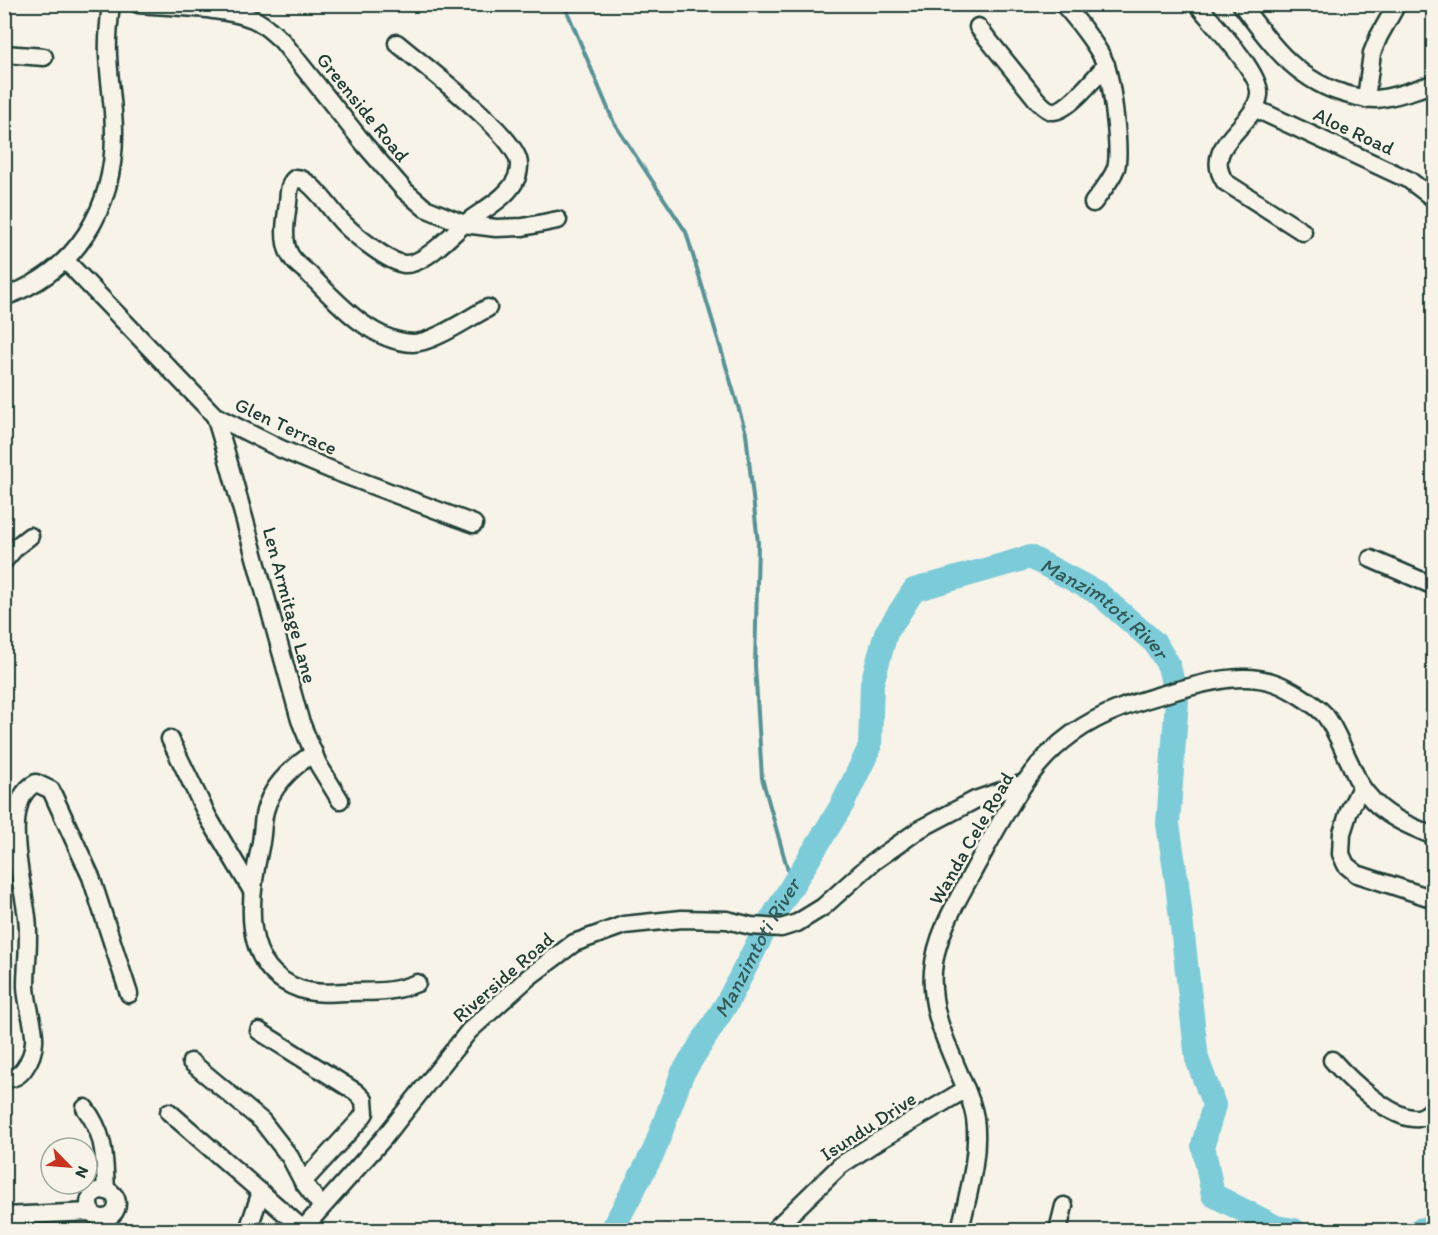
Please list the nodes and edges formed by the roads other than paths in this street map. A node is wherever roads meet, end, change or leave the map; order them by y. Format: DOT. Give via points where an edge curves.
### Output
graph roads {
  1 [pos="111,4"];
  2 [pos="138,4"];
  3 [pos="1063,4"];
  4 [pos="1197,4"];
  5 [pos="1397,4"];
  6 [pos="1242,5"];
  7 [pos="978,27"];
  8 [pos="397,44"];
  9 [pos="4,54"];
  10 [pos="44,57"];
  11 [pos="1106,65"];
  12 [pos="1434,84"];
  13 [pos="1366,99"];
  14 [pos="1254,108"];
  15 [pos="1434,199"];
  16 [pos="1093,204"];
  17 [pos="558,220"];
  18 [pos="464,224"];
  19 [pos="1303,232"];
  20 [pos="66,261"];
  21 [pos="4,297"];
  22 [pos="488,308"];
  23 [pos="215,417"];
  24 [pos="474,524"];
  25 [pos="30,536"];
  26 [pos="1371,559"];
  27 [pos="4,561"];
  28 [pos="1434,586"];
  29 [pos="170,739"];
  30 [pos="314,753"];
  31 [pos="1024,783"];
  32 [pos="1361,787"];
  33 [pos="340,800"];
  34 [pos="1434,836"];
  35 [pos="251,889"];
  36 [pos="1434,899"];
  37 [pos="417,984"];
  38 [pos="129,994"];
  39 [pos="259,1030"];
  40 [pos="1332,1060"];
  41 [pos="191,1062"];
  42 [pos="4,1079"];
  43 [pos="966,1089"];
  44 [pos="85,1108"];
  45 [pos="1434,1108"];
  46 [pos="169,1112"];
  47 [pos="303,1182"];
  48 [pos="106,1191"];
  49 [pos="261,1192"];
  50 [pos="1064,1206"];
  51 [pos="322,1208"];
  52 [pos="4,1216"];
  53 [pos="98,1221"];
  54 [pos="248,1230"];
  55 [pos="302,1230"];
  56 [pos="774,1230"];
  57 [pos="960,1230"];
  58 [pos="1058,1230"];
  1 -- 20 [label="street" via="108,31 112,166 94,223"];
  2 -- 18 [label="street, Greenside Road" via="233,13 269,28 405,191 426,208"];
  3 -- 11 [label="street"];
  4 -- 14 [label="street" via="1257,81 1259,94"];
  5 -- 13 [label="street" via="1372,53"];
  6 -- 13 [label="street" via="1260,31 1298,71 1325,87"];
  7 -- 11 [label="street" via="1037,100 1054,112 1075,98"];
  8 -- 18 [label="street" via="491,124 518,159 517,179 509,190"];
  9 -- 10 [label="street"];
  11 -- 16 [label="street" via="1118,154 1108,184"];
  12 -- 13 [label="street"];
  14 -- 15 [label="street, Aloe Road" via="1409,180"];
  14 -- 19 [label="street" via="1227,142 1218,160 1218,172 1225,182"];
  17 -- 18 [label="street, Greenside Road" via="523,227"];
  18 -- 22 [label="street" via="422,258 402,264 344,224 300,177 290,187 286,241 293,260 321,287 368,327 403,342 428,340"];
  20 -- 21 [label="street" via="41,280"];
  20 -- 23 [label="street, Glen Terrace"];
  23 -- 24 [label="street, Glen Terrace" via="334,471"];
  23 -- 30 [label="street, Len Armitage Lane" via="300,720"];
  25 -- 27 [label="street"];
  26 -- 28 [label="street"];
  29 -- 35 [label="street" via="208,817"];
  30 -- 33 [label="street, Len Armitage Lane"];
  30 -- 35 [label="street" via="294,766 271,795 264,813"];
  31 -- 32 [label="street, Wanda Cele Road" via="1071,735 1096,719 1131,703 1209,682 1248,678 1274,683 1324,714"];
  31 -- 43 [label="street, Wanda Cele Road" via="951,912 933,968 932,995 938,1024"];
  31 -- 51 [label="street, Riverside Road" via="975,800 920,829 873,862 823,908 797,923 781,928 727,920 682,919 624,925 574,943 469,1031"];
  32 -- 34 [label="street, Wanda Cele Road" via="1384,811"];
  32 -- 36 [label="street" via="1342,833 1341,854 1346,865 1357,874"];
  35 -- 37 [label="street" via="254,939 271,973 300,989 319,993 382,993"];
  38 -- 42 [label="street" via="92,877 51,790 36,783 25,786 12,801 7,818 27,919 26,991 35,1043 21,1073"];
  39 -- 47 [label="street" via="364,1100 365,1113 360,1120"];
  40 -- 45 [label="street" via="1375,1101 1407,1118 1426,1116"];
  41 -- 47 [label="street" via="262,1121 290,1157"];
  43 -- 56 [label="street, Isundu Drive" via="841,1165"];
  43 -- 57 [label="street, Wanda Cele Road" via="975,1116 976,1150"];
  44 -- 48 [label="street" via="103,1143"];
  46 -- 49 [label="street"];
  47 -- 51 [label="street"];
  48 -- 53 [label="street" via="96,1192 90,1198 89,1208"];
  48 -- 53 [label="street" via="114,1195 117,1204 114,1213"];
  49 -- 54 [label="street"];
  49 -- 55 [label="street"];
  50 -- 58 [label="street"];
  51 -- 55 [label="street, Riverside Road"];
  52 -- 53 [label="street"];
}
